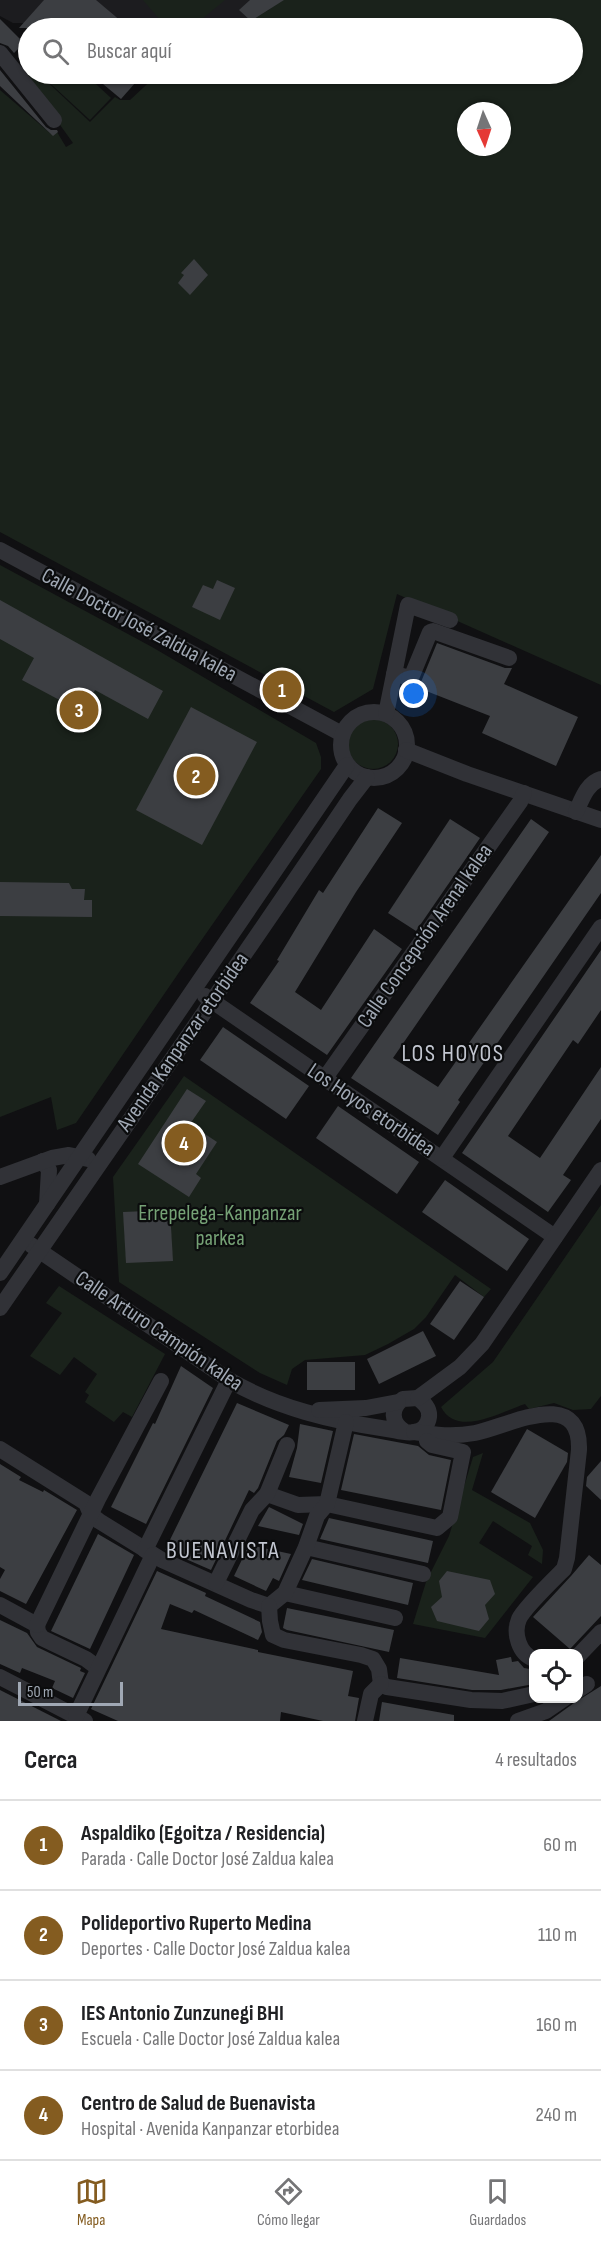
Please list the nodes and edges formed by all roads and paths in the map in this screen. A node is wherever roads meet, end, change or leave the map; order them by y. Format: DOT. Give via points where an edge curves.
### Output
graph roads {
  1 [pos="0,53"];
  2 [pos="18,75"];
  3 [pos="25,84"];
  4 [pos="54,120"];
  5 [pos="0,550"];
  6 [pos="450,620"];
  7 [pos="509,658"];
  8 [pos="394,674"];
  9 [pos="386,714"];
  10 [pos="342,734"];
  11 [pos="406,750"];
  12 [pos="347,765"];
  13 [pos="367,777"];
  14 [pos="601,777"];
  15 [pos="524,793"];
  16 [pos="576,812"];
  17 [pos="601,820"];
  18 [pos="601,927"];
  19 [pos="205,975"];
  20 [pos="213,1002"];
  21 [pos="325,1078"];
  22 [pos="79,1158"];
  23 [pos="442,1158"];
  24 [pos="44,1161"];
  25 [pos="601,1170"];
  26 [pos="0,1177"];
  27 [pos="88,1177"];
  28 [pos="43,1210"];
  29 [pos="555,1237"];
  30 [pos="23,1240"];
  31 [pos="41,1251"];
  32 [pos="0,1273"];
  33 [pos="0,1308"];
  34 [pos="161,1380"];
  35 [pos="229,1380"];
  36 [pos="418,1398"];
  37 [pos="399,1402"];
  38 [pos="300,1411"];
  39 [pos="429,1417"];
  40 [pos="346,1422"];
  41 [pos="410,1432"];
  42 [pos="472,1434"];
  43 [pos="287,1445"];
  44 [pos="0,1449"];
  45 [pos="267,1494"];
  46 [pos="327,1504"];
  47 [pos="95,1518"];
  48 [pos="306,1547"];
  49 [pos="149,1553"];
  50 [pos="423,1574"];
  51 [pos="216,1583"];
  52 [pos="285,1593"];
  53 [pos="0,1605"];
  54 [pos="269,1606"];
  55 [pos="395,1618"];
  56 [pos="37,1625"];
  57 [pos="601,1632"];
  58 [pos="583,1652"];
  59 [pos="529,1658"];
  60 [pos="98,1668"];
  61 [pos="0,1677"];
  62 [pos="380,1677"];
  63 [pos="529,1695"];
  64 [pos="558,1703"];
  65 [pos="80,1718"];
  66 [pos="365,1721"];
  67 [pos="518,1721"];
  1 -- 2 [label="street"];
  3 -- 4 [label="street"];
  5 -- 10 [label="street, Calle Doctor José Zaldua kalea"];
  6 -- 8 [label="street" via="408,605"];
  7 -- 8 [label="street" via="433,631 411,678"];
  8 -- 9 [label="street"];
  9 -- 10 [label="street" via="364,713 355,717"];
  9 -- 11 [label="street" via="404,732"];
  10 -- 12 [label="street" via="340,745"];
  11 -- 13 [label="street" via="403,760 388,775"];
  11 -- 15 [label="street"];
  12 -- 13 [label="street"];
  12 -- 19 [label="street, Avenida Kanpanzar etorbidea"];
  13 -- 20 [label="street, Avenida Kanpanzar etorbidea"];
  14 -- 16 [label="street" via="584,794"];
  15 -- 16 [label="street"];
  15 -- 21 [label="street, Calle Concepción Arenal kalea"];
  16 -- 17 [label="street"];
  18 -- 23 [label="street"];
  19 -- 20 [label="street" via="204,995"];
  19 -- 22 [label="street, Avenida Kanpanzar etorbidea"];
  20 -- 21 [label="street, Los Hoyos etorbidea"];
  20 -- 27 [label="street, Avenida Kanpanzar etorbidea"];
  21 -- 23 [label="street, Los Hoyos etorbidea"];
  22 -- 24 [label="street" via="69,1155"];
  22 -- 27 [label="street" via="94,1163"];
  22 -- 28 [label="street, Avenida Kanpanzar etorbidea"];
  23 -- 29 [label="street, Los Hoyos etorbidea"];
  24 -- 26 [label="street"];
  24 -- 28 [label="street" via="49,1170"];
  25 -- 29 [label="street"];
  27 -- 31 [label="street, Avenida Kanpanzar etorbidea"];
  28 -- 30 [label="street, Avenida Kanpanzar etorbidea"];
  29 -- 36 [label="street" via="482,1344 460,1367"];
  30 -- 31 [label="street, Calle Arturo Campión kalea"];
  30 -- 32 [label="street, Avenida Kanpanzar etorbidea"];
  31 -- 33 [label="street, Avenida Kanpanzar etorbidea"];
  31 -- 35 [label="street, Calle Arturo Campión kalea"];
  34 -- 47 [label="street"];
  35 -- 38 [label="street, Calle Arturo Campión kalea"];
  35 -- 49 [label="street"];
  36 -- 37 [label="street" via="408,1397"];
  36 -- 39 [label="street" via="428,1409"];
  37 -- 38 [label="street, Calle Arturo Campión kalea"];
  37 -- 41 [label="street" via="395,1406 395,1424"];
  38 -- 40 [label="street, Calle Arturo Campión kalea"];
  39 -- 41 [label="street" via="424,1428"];
  39 -- 42 [label="street" via="449,1429"];
  40 -- 41 [label="street, Calle Arturo Campión kalea"];
  40 -- 46 [label="street"];
  41 -- 42 [label="street, Calle Arturo Campión kalea"];
  41 -- 46 [label="street" via="432,1444 463,1452 450,1517 437,1528"];
  42 -- 59 [label="street, Calle Arturo Campión kalea" via="552,1413 565,1418 579,1439 564,1569 519,1618 517,1635"];
  43 -- 45 [label="street"];
  44 -- 47 [label="street" via="86,1503"];
  45 -- 46 [label="street" via="298,1505"];
  45 -- 51 [label="street" via="252,1510"];
  46 -- 48 [label="street" via="317,1516"];
  47 -- 49 [label="street"];
  47 -- 56 [label="street"];
  48 -- 50 [label="street"];
  48 -- 52 [label="street"];
  49 -- 51 [label="street"];
  49 -- 60 [label="street"];
  51 -- 54 [label="street"];
  52 -- 54 [label="street"];
  52 -- 55 [label="street"];
  53 -- 56 [label="street"];
  54 -- 62 [label="street" via="273,1635 373,1659"];
  56 -- 60 [label="street" via="42,1638"];
  57 -- 58 [label="street"];
  60 -- 65 [label="street"];
  61 -- 65 [label="street"];
  62 -- 63 [label="street" via="387,1687 471,1700 502,1701"];
  62 -- 66 [label="street" via="370,1694"];
  64 -- 67 [label="street"];
}
